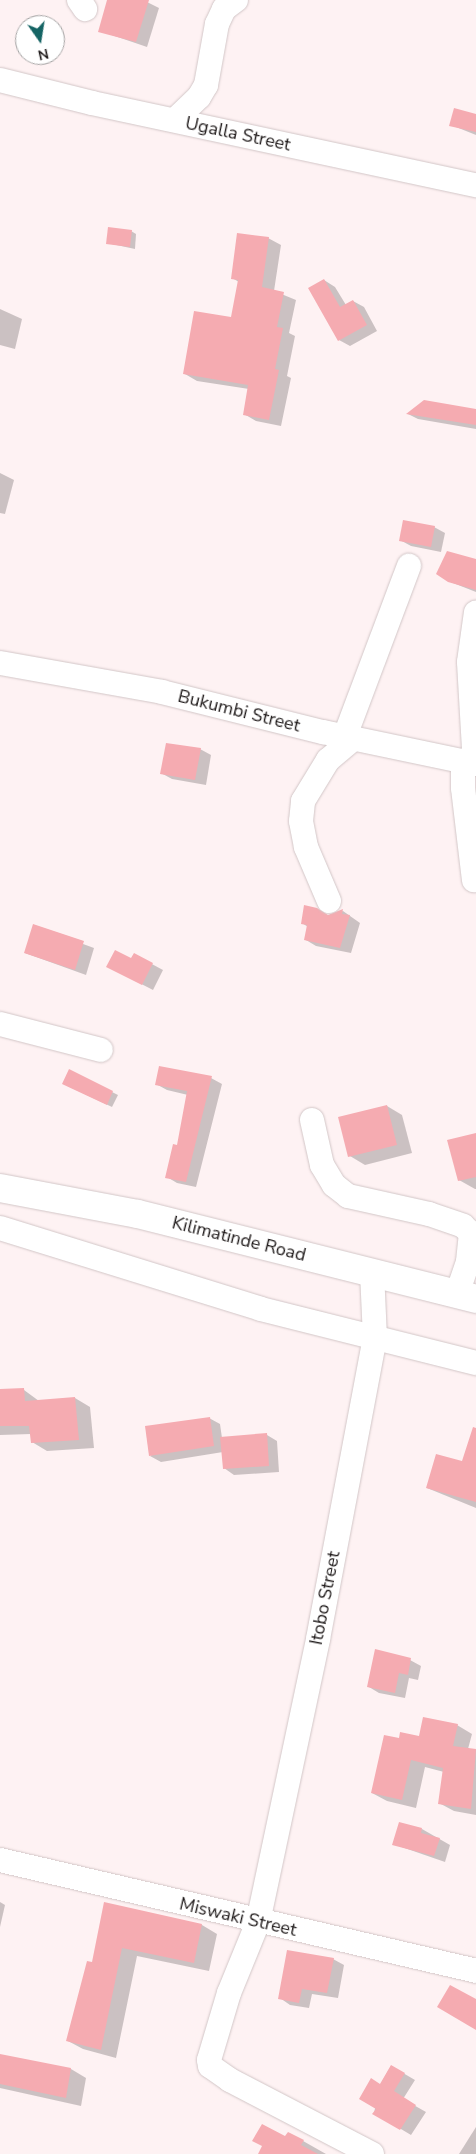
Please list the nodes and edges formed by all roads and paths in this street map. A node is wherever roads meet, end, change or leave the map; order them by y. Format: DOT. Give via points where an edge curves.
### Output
graph roads {
  1 [pos="236,0"];
  2 [pos="0,80"];
  3 [pos="175,120"];
  4 [pos="476,185"];
  5 [pos="409,566"];
  6 [pos="476,612"];
  7 [pos="0,663"];
  8 [pos="349,737"];
  9 [pos="470,763"];
  10 [pos="474,880"];
  11 [pos="329,902"];
  12 [pos="0,1024"];
  13 [pos="101,1050"];
  14 [pos="312,1120"];
  15 [pos="0,1188"];
  16 [pos="0,1228"];
  17 [pos="372,1272"];
  18 [pos="467,1296"];
  19 [pos="375,1338"];
  20 [pos="476,1363"];
  21 [pos="0,1860"];
  22 [pos="258,1922"];
  23 [pos="476,1971"];
  24 [pos="372,2154"];
  1 -- 3 [label="street" via="224,9 217,24 206,84 194,102"];
  2 -- 3 [label="street, Ugalla Street"];
  3 -- 4 [label="street, Ugalla Street"];
  5 -- 8 [label="street"];
  6 -- 9 [label="street" via="469,662 474,749"];
  7 -- 8 [label="street, Bukumbi Street" via="162,692"];
  8 -- 9 [label="street, Bukumbi Street"];
  8 -- 11 [label="street" via="328,760 303,801 301,821 306,847"];
  9 -- 10 [label="street" via="463,788"];
  12 -- 13 [label="street"];
  14 -- 18 [label="street" via="322,1165 334,1185 348,1196 429,1214 463,1226 470,1233"];
  15 -- 17 [label="main road, Kilimatinde Road" via="138,1214"];
  16 -- 19 [label="street" via="261,1309"];
  17 -- 18 [label="main road, Kilimatinde Road"];
  17 -- 19 [label="street, Itobo Street"];
  19 -- 20 [label="street"];
  19 -- 22 [label="street, Itobo Street" via="318,1639"];
  21 -- 22 [label="street, Miswaki Street"];
  22 -- 23 [label="street, Miswaki Street"];
  22 -- 24 [label="street, Itobo Street" via="229,1992 210,2053 210,2066 280,2107"];
}
